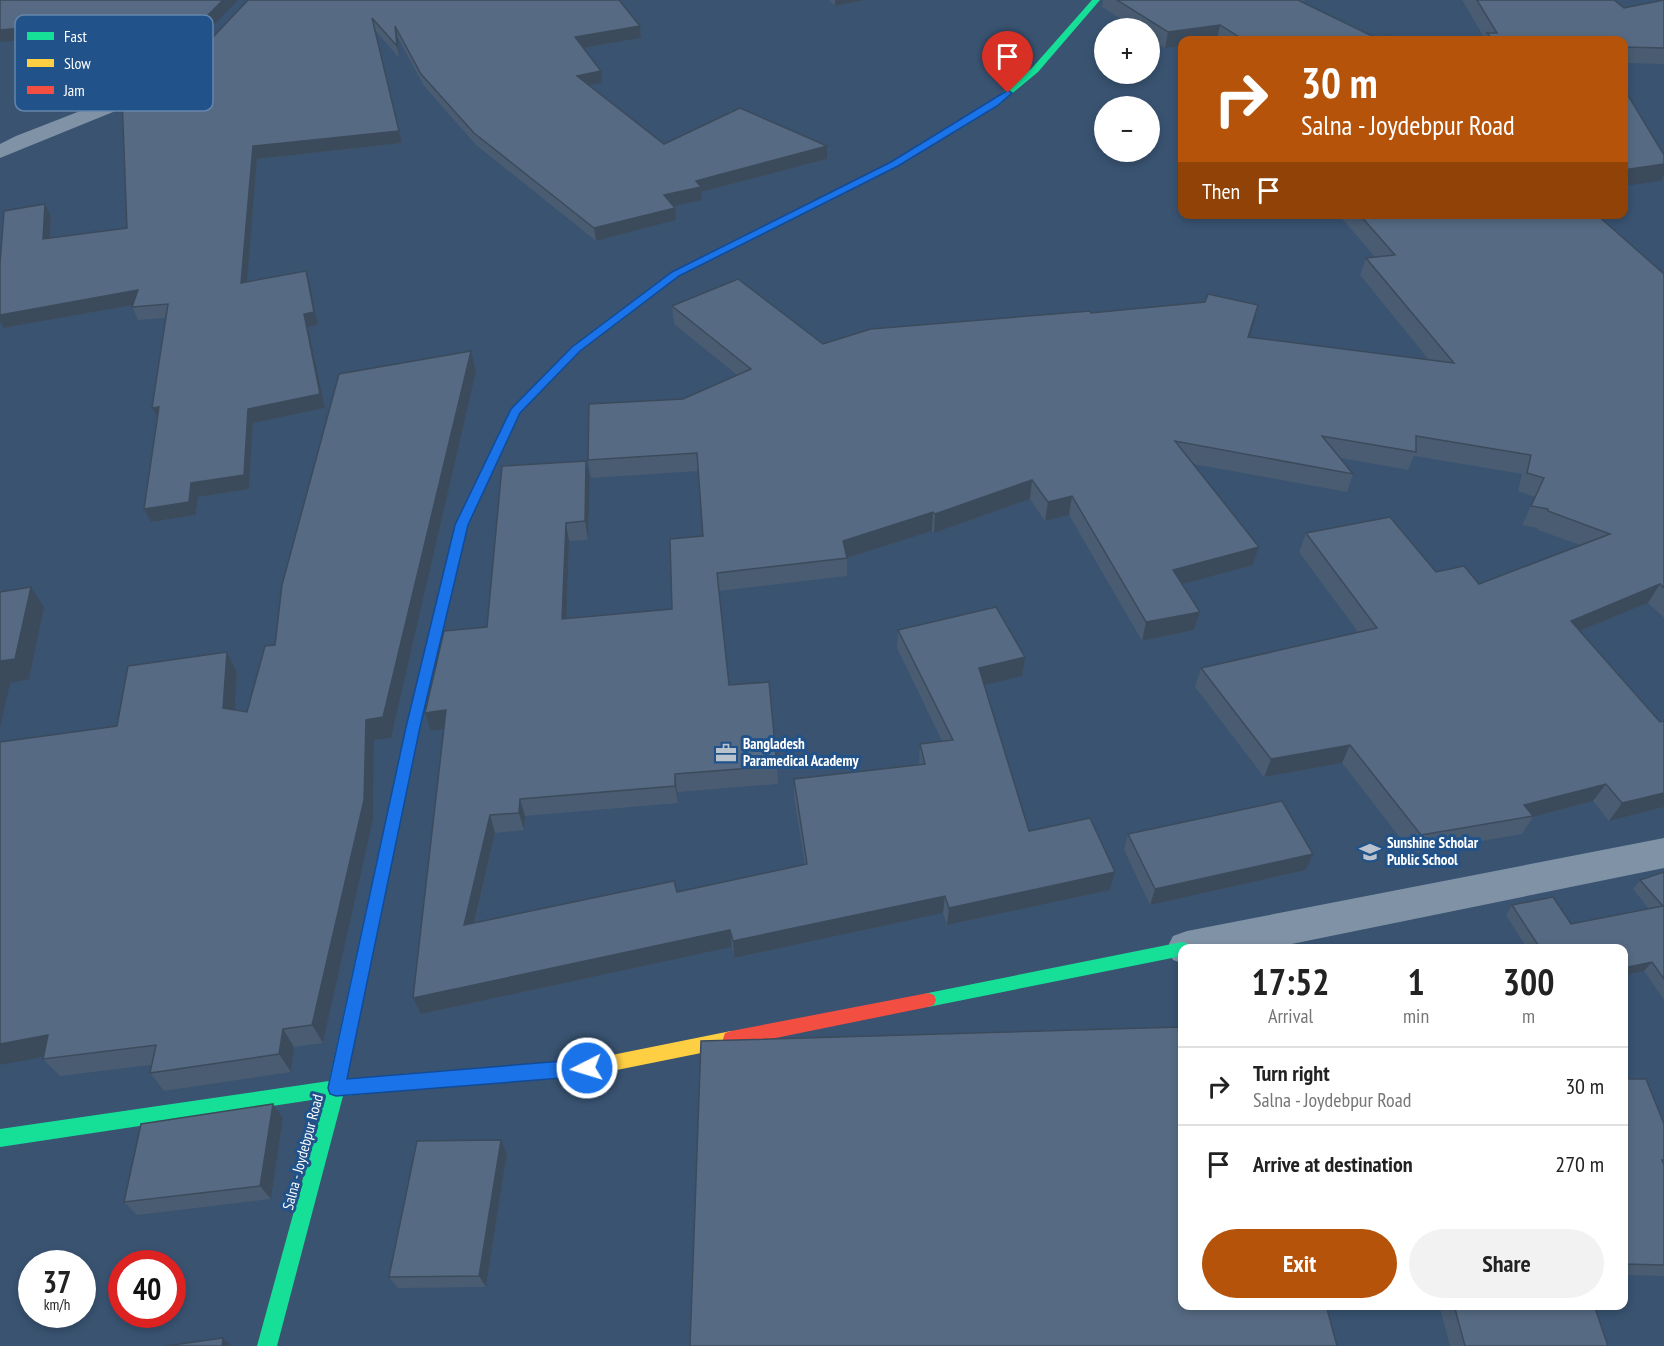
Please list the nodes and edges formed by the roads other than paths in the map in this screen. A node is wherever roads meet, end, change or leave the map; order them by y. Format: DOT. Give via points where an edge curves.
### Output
graph roads {
  1 [pos="1096,0"];
  2 [pos="98,111"];
  3 [pos="0,152"];
  4 [pos="1664,853"];
  5 [pos="1207,944"];
  6 [pos="1178,950"];
  7 [pos="336,1088"];
  8 [pos="0,1138"];
  9 [pos="267,1346"];
  1 -- 7 [label="main road, Salna - Joydebpur Road" via="1035,70 994,104 895,164 675,274 576,349 515,411 462,525 413,727"];
  2 -- 3 [label="street"];
  4 -- 5 [label="street"];
  6 -- 7 [label="main road" via="587,1068"];
  7 -- 8 [label="main road"];
  7 -- 9 [label="main road, Salna - Joydebpur Road"];
}
